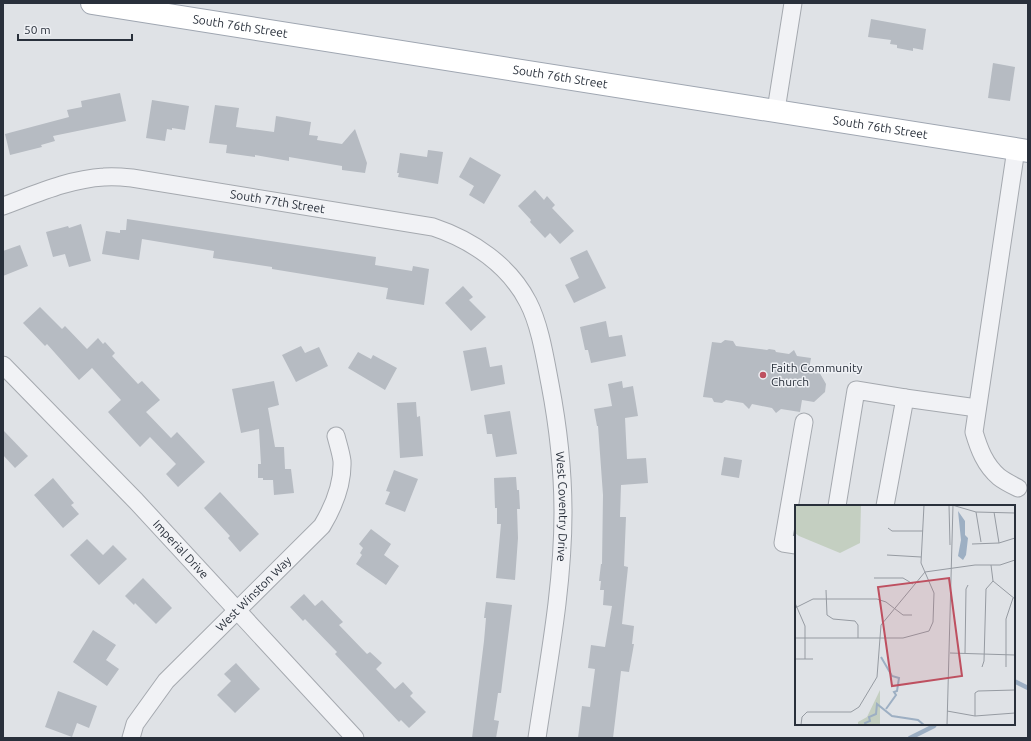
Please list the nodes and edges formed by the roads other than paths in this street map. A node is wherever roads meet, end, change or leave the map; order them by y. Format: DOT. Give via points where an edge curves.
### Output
graph roads {
  1 [pos="92,3"];
  2 [pos="793,3"];
  3 [pos="776,110"];
  4 [pos="1022,150"];
  5 [pos="3,206"];
  6 [pos="528,302"];
  7 [pos="5,372"];
  8 [pos="905,398"];
  9 [pos="977,408"];
  10 [pos="804,422"];
  11 [pos="336,436"];
  12 [pos="1018,488"];
  13 [pos="837,505"];
  14 [pos="885,505"];
  15 [pos="795,545"];
  16 [pos="236,610"];
  17 [pos="131,738"];
  18 [pos="355,738"];
  19 [pos="537,738"];
  1 -- 3 [label="main road, South 76th Street"];
  2 -- 3 [label="street"];
  3 -- 4 [label="main road, South 76th Street"];
  4 -- 9 [label="street"];
  5 -- 6 [label="street, South 77th Street" via="74,182 104,177 132,178 433,227 480,249 507,273"];
  6 -- 19 [label="street, West Coventry Drive" via="545,357 555,413 561,462 563,513 556,603"];
  7 -- 16 [label="street, Imperial Drive" via="136,501"];
  8 -- 9 [label="street"];
  8 -- 13 [label="street" via="856,390"];
  8 -- 14 [label="street"];
  9 -- 12 [label="street" via="974,432 979,448 999,477"];
  10 -- 15 [label="street" via="783,543"];
  11 -- 16 [label="street, West Winston Way" via="342,460 341,481 331,511 322,526"];
  16 -- 17 [label="street, West Winston Way" via="166,681 135,724"];
  16 -- 18 [label="street, Imperial Drive"];
}
